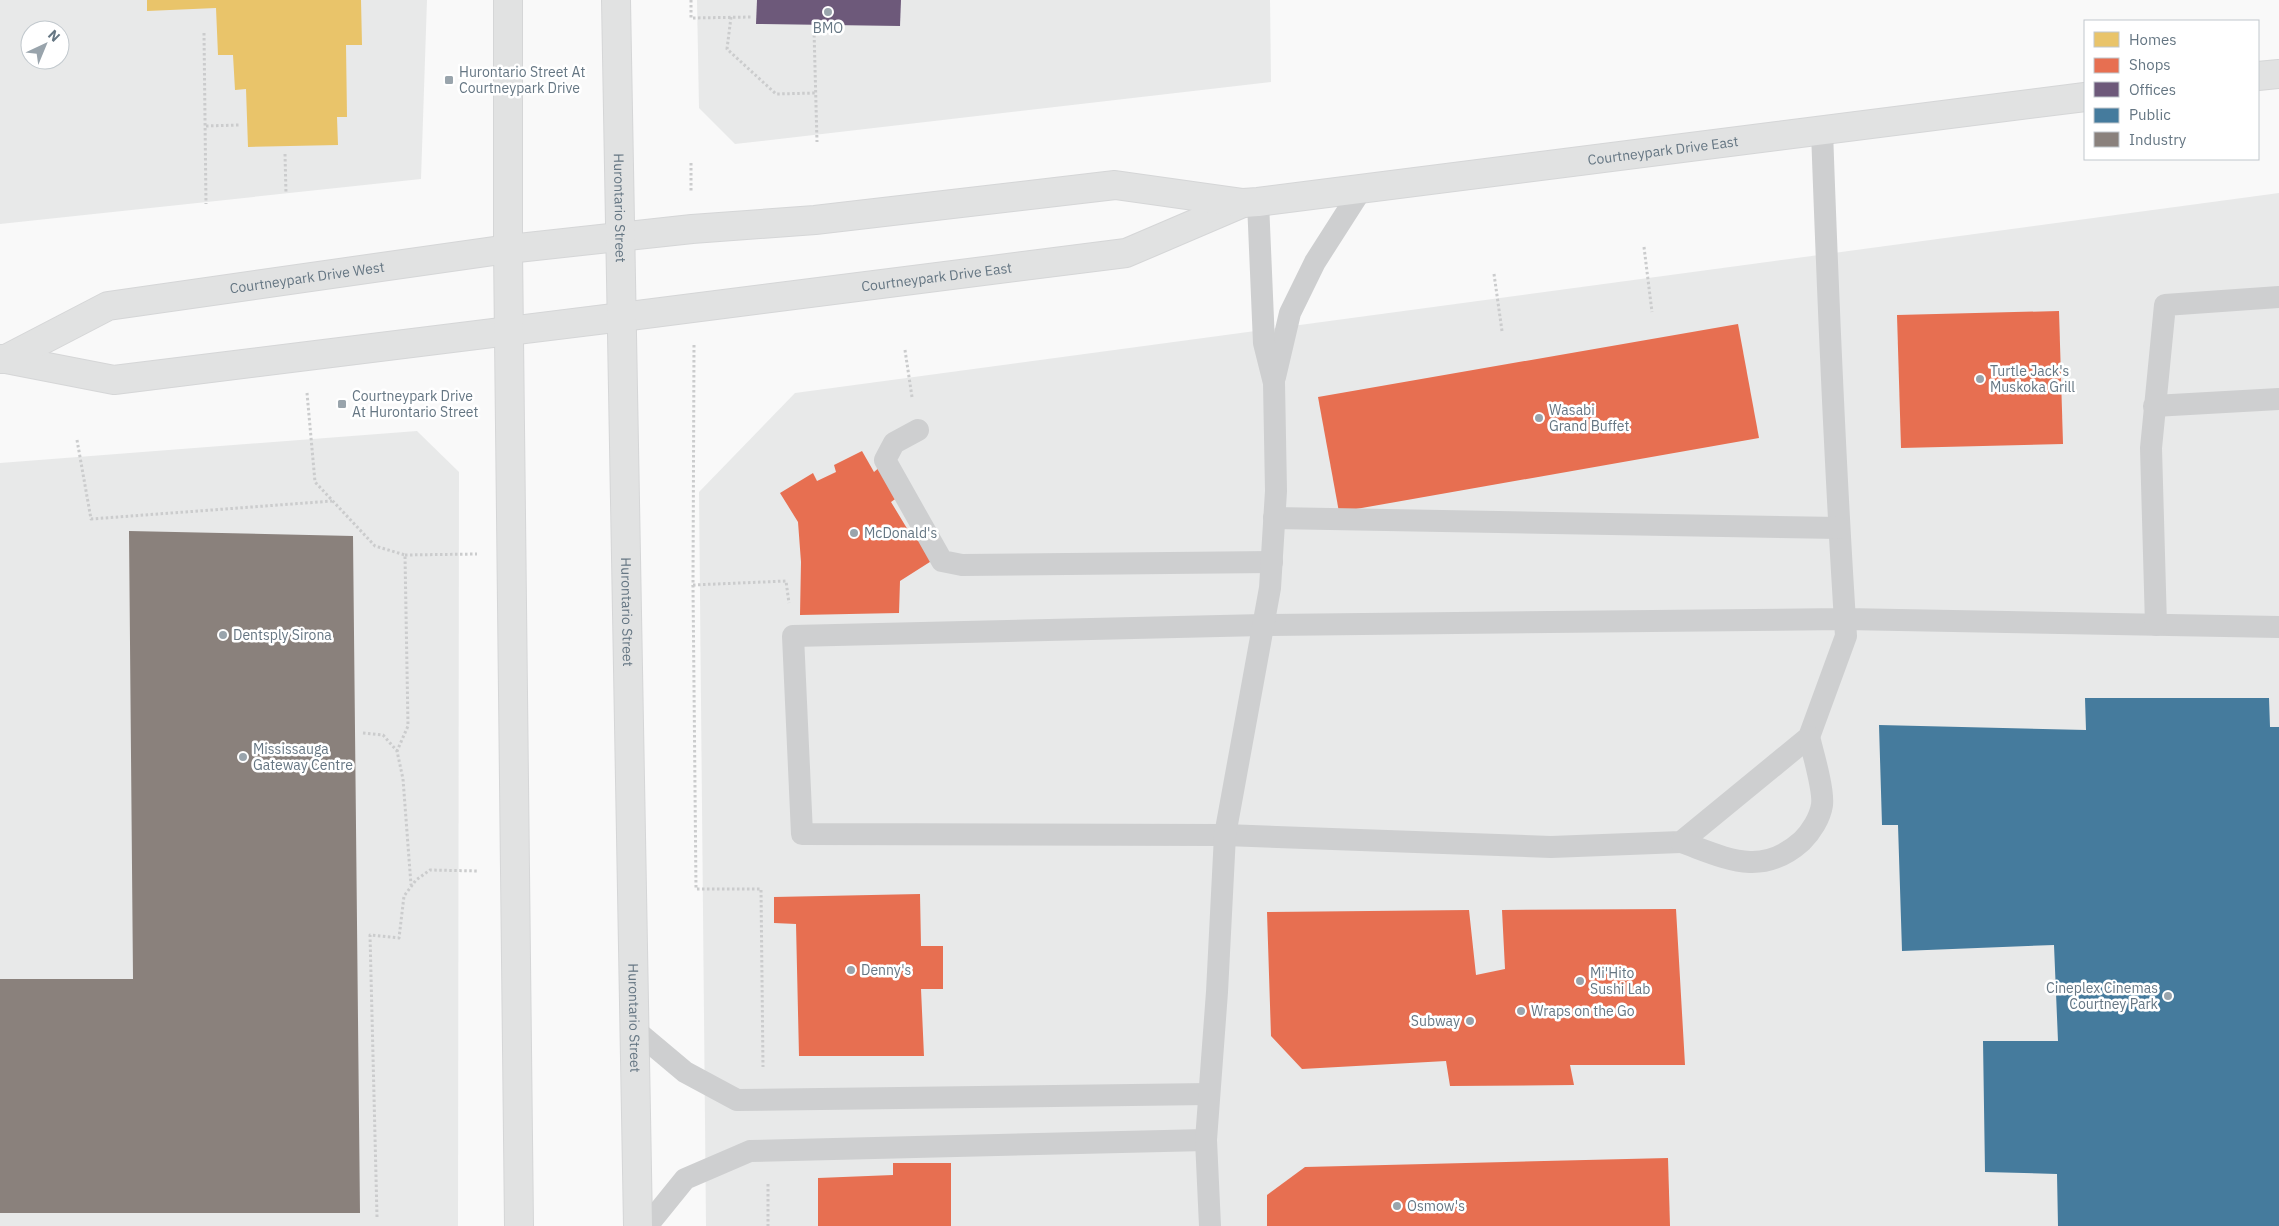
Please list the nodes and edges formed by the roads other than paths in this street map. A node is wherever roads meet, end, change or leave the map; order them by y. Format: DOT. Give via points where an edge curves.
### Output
graph roads {
  1 [pos="508,0"];
  2 [pos="616,0"];
  3 [pos="2279,74"];
  4 [pos="2259,76"];
  5 [pos="2084,97"];
  6 [pos="1822,131"];
  7 [pos="1361,190"];
  8 [pos="1250,203"];
  9 [pos="621,236"];
  10 [pos="508,249"];
  11 [pos="2279,297"];
  12 [pos="622,317"];
  13 [pos="510,330"];
  14 [pos="3,359"];
  15 [pos="1274,383"];
  16 [pos="2279,399"];
  17 [pos="2154,406"];
  18 [pos="918,430"];
  19 [pos="1274,518"];
  20 [pos="1839,528"];
  21 [pos="1272,562"];
  22 [pos="1845,619"];
  23 [pos="2156,624"];
  24 [pos="1263,626"];
  25 [pos="2279,627"];
  26 [pos="1809,737"];
  27 [pos="1225,835"];
  28 [pos="1681,842"];
  29 [pos="635,1030"];
  30 [pos="1209,1094"];
  31 [pos="1206,1140"];
  32 [pos="519,1226"];
  33 [pos="638,1226"];
  34 [pos="647,1226"];
  35 [pos="1210,1226"];
  1 -- 10 [label="main road"];
  2 -- 9 [label="main road, Hurontario Street"];
  3 -- 4 [label="main road"];
  5 -- 6 [label="main road, Courtneypark Drive East"];
  6 -- 7 [label="main road, Courtneypark Drive East"];
  6 -- 20 [label="lane"];
  7 -- 8 [label="main road, Courtneypark Drive East"];
  7 -- 15 [label="lane" via="1315,262 1290,313"];
  8 -- 9 [label="main road, Courtneypark Drive East" via="1115,185 815,220"];
  8 -- 12 [label="main road, Courtneypark Drive East" via="1126,252"];
  8 -- 15 [label="lane" via="1264,343"];
  9 -- 10 [label="main road, Courtneypark Drive West"];
  9 -- 12 [label="main road, Hurontario Street"];
  10 -- 13 [label="main road"];
  10 -- 14 [label="main road, Courtneypark Drive West" via="108,306"];
  11 -- 17 [label="lane" via="2165,305"];
  12 -- 13 [label="main road, Courtneypark Drive West"];
  12 -- 29 [label="main road, Hurontario Street"];
  13 -- 14 [label="main road, Courtneypark Drive West" via="114,380"];
  13 -- 32 [label="main road"];
  15 -- 19 [label="lane"];
  16 -- 17 [label="lane"];
  17 -- 23 [label="lane" via="2151,448"];
  18 -- 21 [label="lane" via="894,443 885,460 942,561 962,565"];
  19 -- 20 [label="lane"];
  19 -- 21 [label="lane"];
  20 -- 22 [label="lane"];
  21 -- 24 [label="lane"];
  22 -- 23 [label="lane"];
  22 -- 24 [label="lane"];
  22 -- 26 [label="lane" via="1846,636"];
  23 -- 25 [label="lane"];
  24 -- 27 [label="lane"];
  24 -- 27 [label="lane" via="793,636 802,834"];
  26 -- 28 [label="lane"];
  26 -- 28 [label="lane" via="1822,805 1812,832 1789,853 1760,863 1730,859"];
  27 -- 28 [label="lane" via="1551,847"];
  27 -- 30 [label="lane"];
  29 -- 30 [label="lane" via="685,1072 737,1100"];
  29 -- 33 [label="main road, Hurontario Street"];
  30 -- 31 [label="lane"];
  31 -- 34 [label="lane" via="750,1151 685,1179"];
  31 -- 35 [label="lane"];
}
